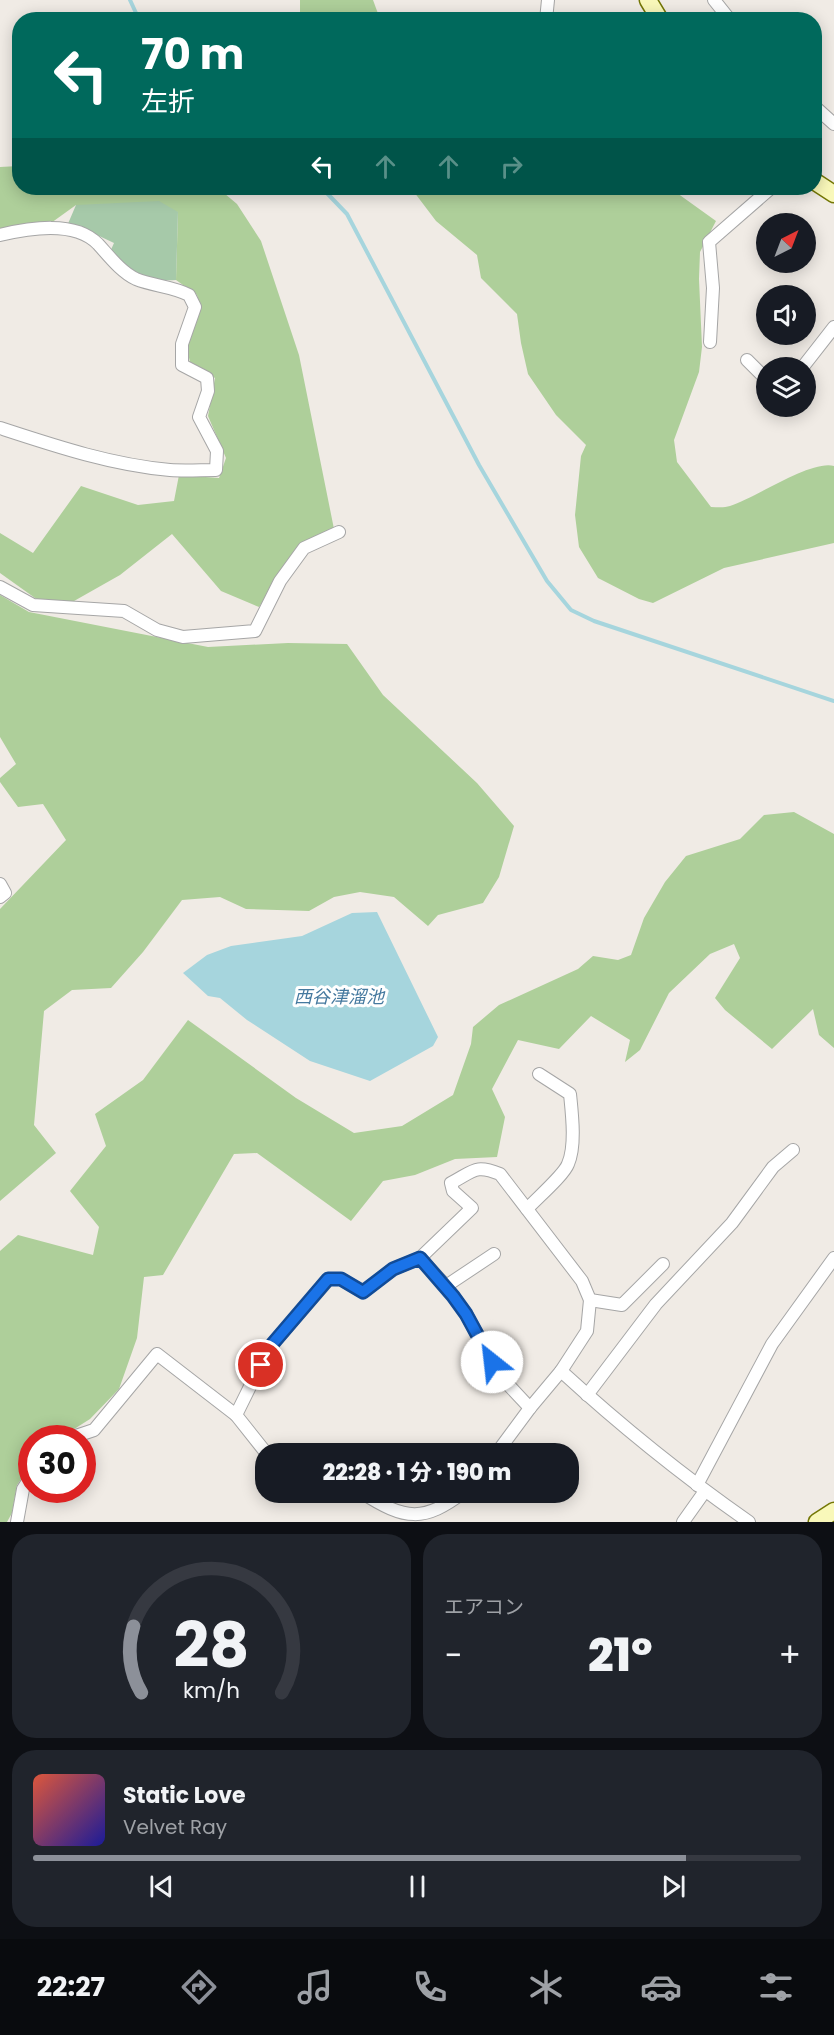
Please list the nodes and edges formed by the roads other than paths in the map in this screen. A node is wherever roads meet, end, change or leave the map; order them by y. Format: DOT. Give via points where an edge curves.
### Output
graph roads {
  1 [pos="714,0"];
  2 [pos="724,12"];
  3 [pos="822,113"];
  4 [pos="834,124"];
  5 [pos="763,195"];
  6 [pos="0,235"];
  7 [pos="834,327"];
  8 [pos="710,342"];
  9 [pos="811,357"];
  10 [pos="747,360"];
  11 [pos="756,369"];
  12 [pos="0,428"];
  13 [pos="339,532"];
  14 [pos="0,587"];
  15 [pos="0,884"];
  16 [pos="0,897"];
  17 [pos="539,1074"];
  18 [pos="793,1150"];
  19 [pos="527,1209"];
  20 [pos="495,1254"];
  21 [pos="420,1258"];
  22 [pos="834,1258"];
  23 [pos="663,1264"];
  24 [pos="446,1286"];
  25 [pos="590,1300"];
  26 [pos="561,1371"];
  27 [pos="587,1395"];
  28 [pos="530,1408"];
  29 [pos="236,1415"];
  30 [pos="96,1428"];
  31 [pos="258,1443"];
  32 [pos="504,1443"];
  33 [pos="701,1488"];
  34 [pos="20,1503"];
  35 [pos="379,1503"];
  36 [pos="455,1503"];
  37 [pos="834,1511"];
  38 [pos="17,1522"];
  39 [pos="426,1522"];
  40 [pos="682,1522"];
  41 [pos="748,1522"];
  42 [pos="817,1522"];
  1 -- 2 [label="street"];
  3 -- 4 [label="street"];
  5 -- 8 [label="street" via="709,242 713,288"];
  6 -- 12 [label="street" via="21,230 69,229 92,238 134,278 177,288 189,295 195,308 182,344 182,365 207,378 208,391 200,417 218,451 216,470 171,470 111,460"];
  7 -- 9 [label="street"];
  10 -- 11 [label="street"];
  13 -- 14 [label="street" via="304,548 280,581 255,631 183,637 157,630 124,611 33,605"];
  15 -- 16 [label="street" via="5,893"];
  17 -- 19 [label="street" via="570,1094 570,1156 568,1167"];
  18 -- 27 [label="street" via="773,1167 732,1223 656,1304"];
  19 -- 21 [label="street" via="500,1174 477,1169 451,1183 453,1191 472,1208"];
  19 -- 25 [label="street" via="582,1281"];
  20 -- 24 [label="street"];
  21 -- 24 [label="street"];
  21 -- 29 [label="street" via="393,1269 363,1292 341,1279 328,1279 269,1348"];
  22 -- 33 [label="street" via="772,1344"];
  23 -- 25 [label="street" via="622,1305"];
  24 -- 28 [label="street" via="501,1377"];
  25 -- 26 [label="street" via="587,1331"];
  26 -- 27 [label="street"];
  26 -- 28 [label="street"];
  27 -- 33 [label="street"];
  28 -- 32 [label="street"];
  29 -- 30 [label="street" via="157,1354"];
  29 -- 31 [label="street"];
  33 -- 40 [label="street"];
  33 -- 41 [label="street"];
  34 -- 38 [label="street"];
  35 -- 39 [label="street" via="411,1522"];
  36 -- 39 [label="street" via="436,1520"];
  37 -- 42 [label="main road"];
}
